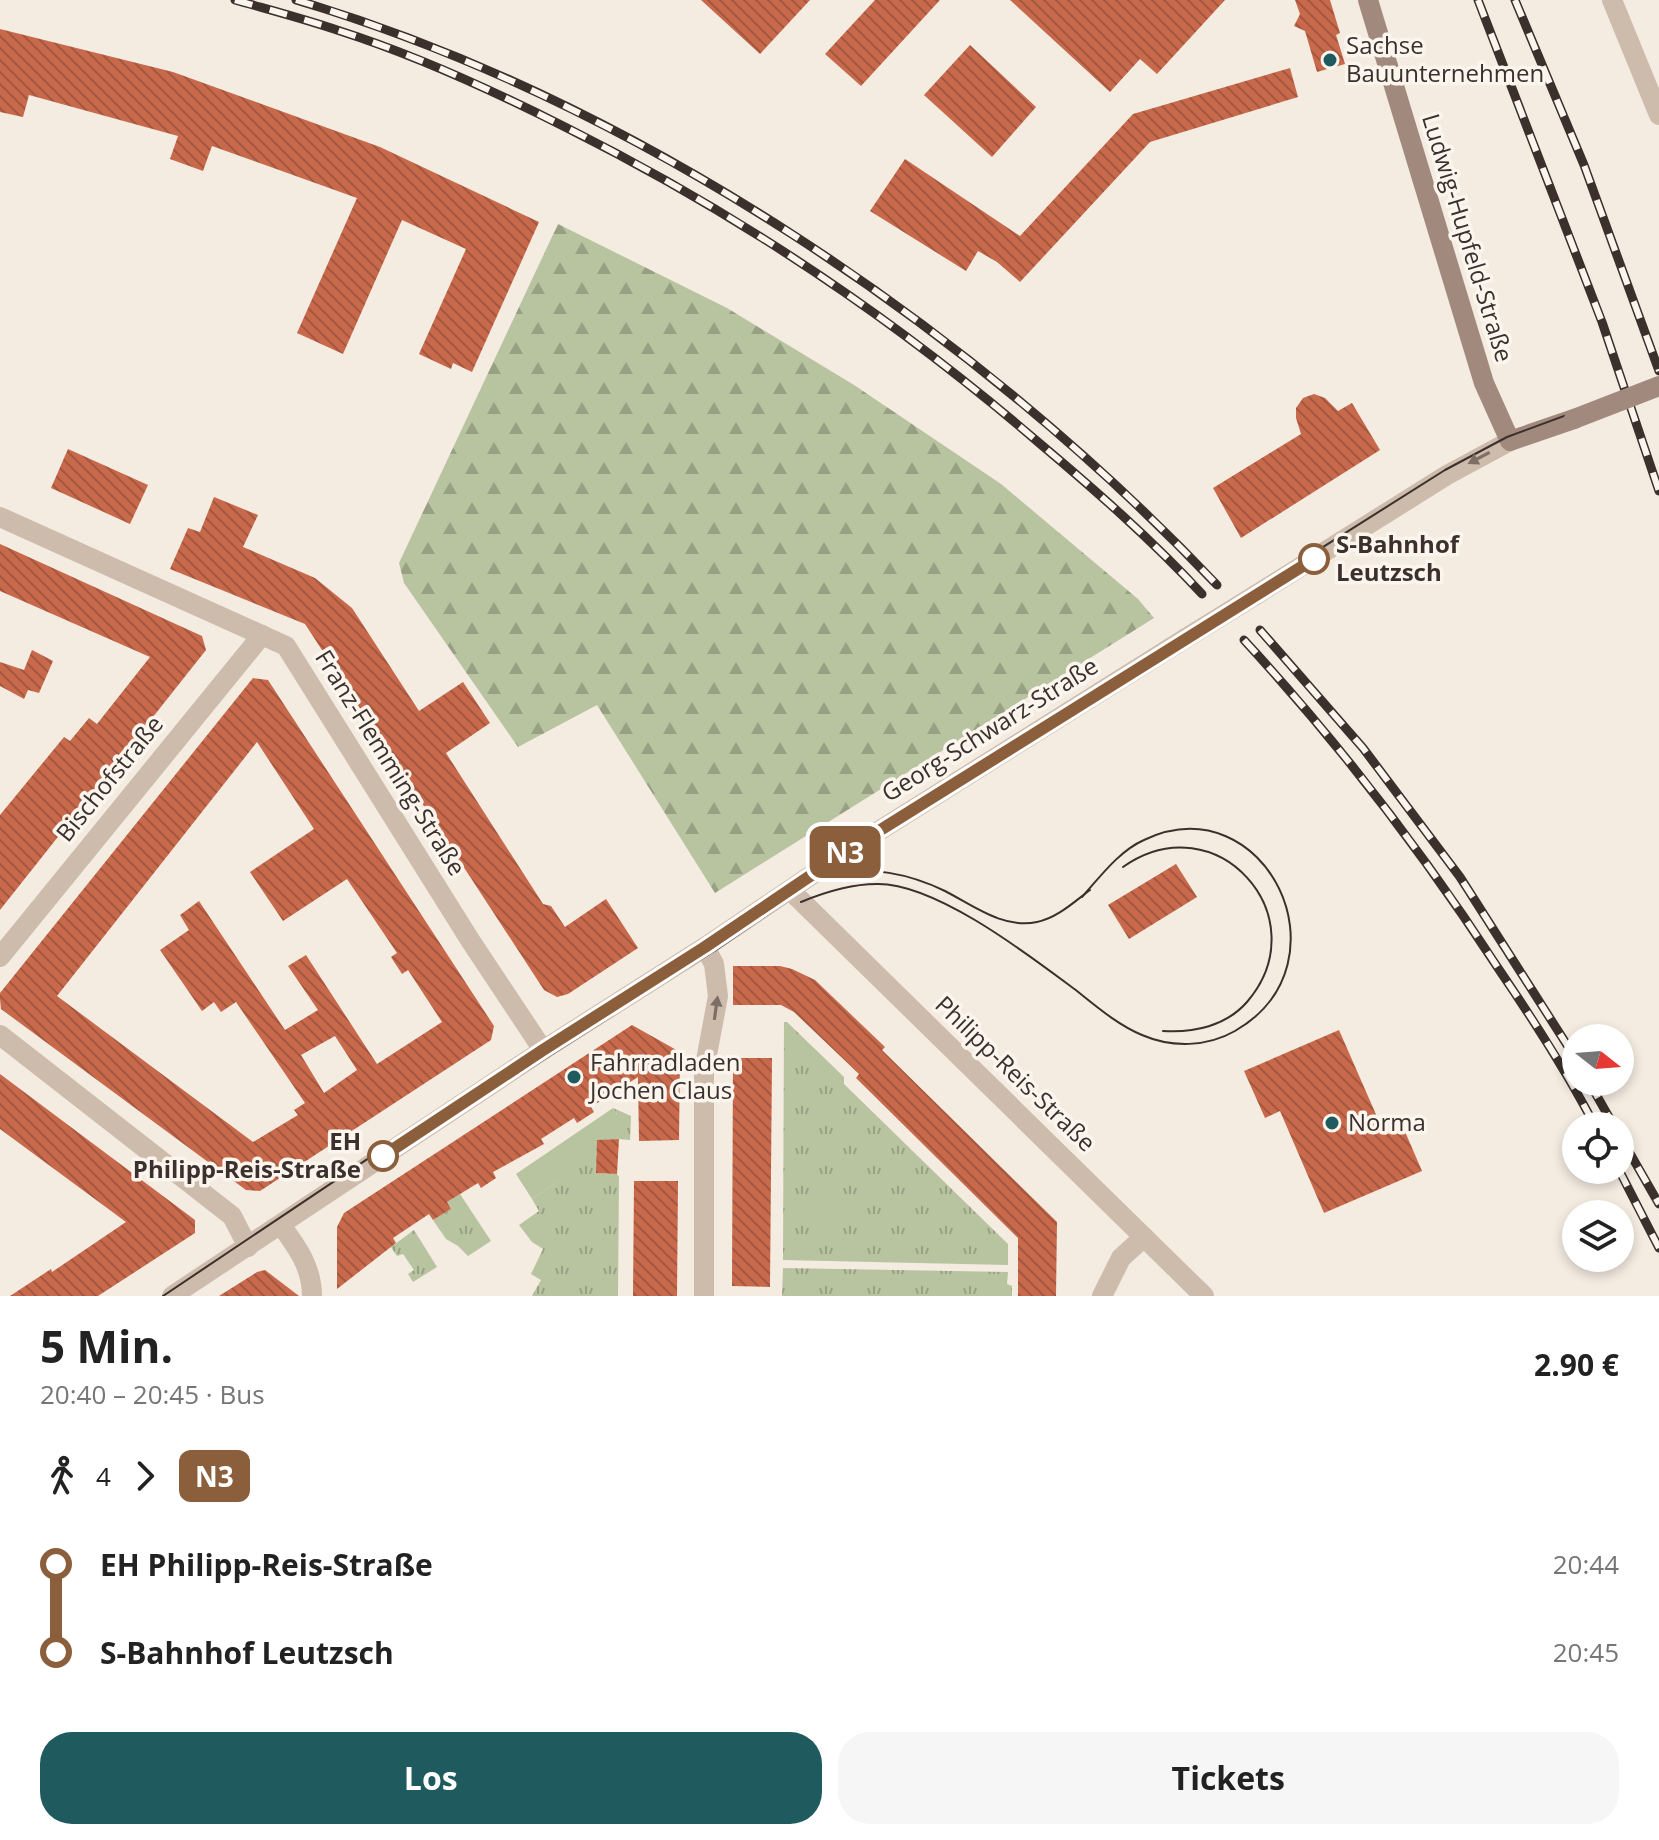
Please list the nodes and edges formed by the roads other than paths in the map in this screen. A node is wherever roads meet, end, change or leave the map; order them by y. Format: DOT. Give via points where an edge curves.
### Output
graph roads {
  1 [pos="1368,0"];
  2 [pos="1612,0"];
  3 [pos="1659,115"];
  4 [pos="1659,386"];
  5 [pos="1510,441"];
  6 [pos="0,517"];
  7 [pos="262,635"];
  8 [pos="790,890"];
  9 [pos="705,947"];
  10 [pos="0,957"];
  11 [pos="0,1035"];
  12 [pos="543,1050"];
  13 [pos="281,1225"];
  14 [pos="1144,1237"];
  15 [pos="248,1247"];
  16 [pos="172,1296"];
  17 [pos="312,1296"];
  18 [pos="704,1296"];
  19 [pos="1102,1296"];
  20 [pos="1204,1296"];
  1 -- 5 [label="main road, Ludwig-Hupfeld-Straße" via="1484,383"];
  2 -- 3 [label="street"];
  4 -- 5 [label="main road, Georg-Schwarz-Straße, bridge"];
  5 -- 8 [label="street, Georg-Schwarz-Straße, one-way, bridge" via="1447,475"];
  6 -- 7 [label="street, Franz-Flemming-Straße"];
  7 -- 10 [label="street, Bischofstraße"];
  7 -- 12 [label="street, Franz-Flemming-Straße" via="286,646"];
  8 -- 9 [label="street, Georg-Schwarz-Straße"];
  8 -- 14 [label="street, Philipp-Reis-Straße"];
  9 -- 12 [label="street, Georg-Schwarz-Straße"];
  18 -- 9 [label="street, one-way" via="704,1071 718,996 714,964"];
  11 -- 15 [label="street" via="232,1216"];
  12 -- 13 [label="street, Georg-Schwarz-Straße"];
  13 -- 15 [label="street, Georg-Schwarz-Straße"];
  13 -- 17 [label="street" via="303,1256"];
  14 -- 19 [label="street" via="1121,1258"];
  14 -- 20 [label="street, Philipp-Reis-Straße"];
  15 -- 16 [label="street, Georg-Schwarz-Straße"];
}
